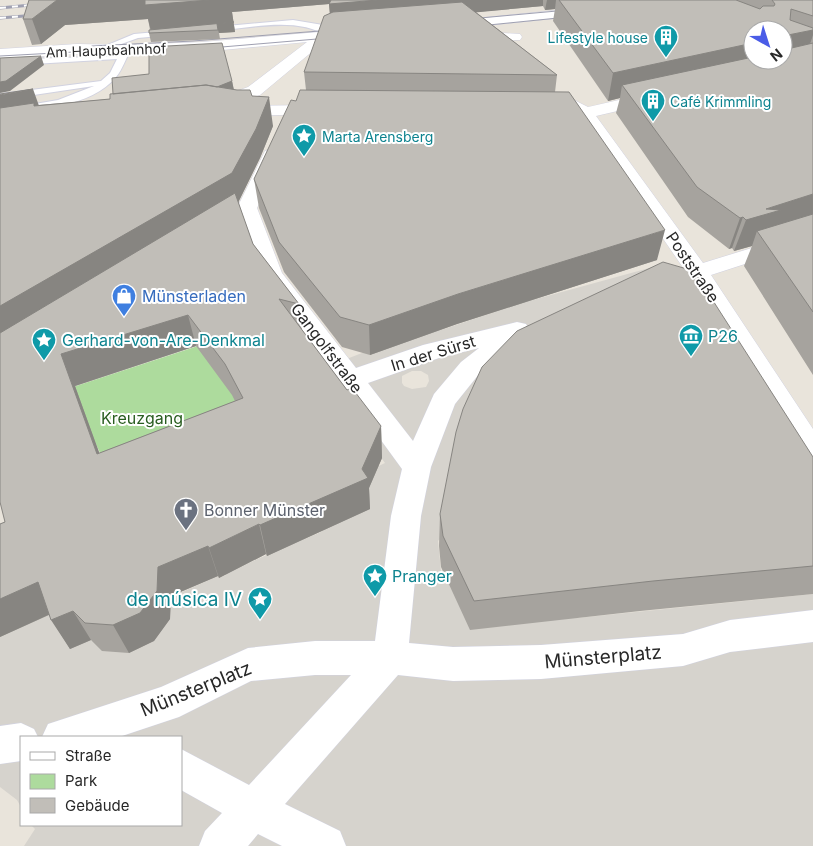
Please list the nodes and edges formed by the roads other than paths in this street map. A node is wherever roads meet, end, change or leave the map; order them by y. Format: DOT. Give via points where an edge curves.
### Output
graph roads {
  1 [pos="603,10"];
  2 [pos="440,26"];
  3 [pos="205,30"];
  4 [pos="176,33"];
  5 [pos="336,35"];
  6 [pos="102,49"];
  7 [pos="125,53"];
  8 [pos="0,54"];
  9 [pos="0,63"];
  10 [pos="117,66"];
  11 [pos="36,71"];
  12 [pos="106,82"];
  13 [pos="671,93"];
  14 [pos="558,94"];
  15 [pos="0,97"];
  16 [pos="339,110"];
  17 [pos="526,112"];
  18 [pos="0,113"];
  19 [pos="585,113"];
  20 [pos="284,123"];
  21 [pos="813,235"];
  22 [pos="698,272"];
  23 [pos="662,282"];
  24 [pos="351,379"];
  25 [pos="813,452"];
  26 [pos="417,467"];
  27 [pos="813,626"];
  28 [pos="390,658"];
  29 [pos="70,736"];
  30 [pos="20,742"];
  31 [pos="0,745"];
  32 [pos="182,769"];
  33 [pos="253,809"];
  34 [pos="220,846"];
  35 [pos="325,846"];
  1 -- 2 [label="street"];
  3 -- 5 [label="lane" via="293,22 320,27"];
  4 -- 6 [label="lane" via="137,36"];
  5 -- 7 [label="street, Am Hauptbahnhof"];
  5 -- 20 [label="street" via="309,47 254,91 207,107 242,111"];
  6 -- 7 [label="street, Am Hauptbahnhof"];
  6 -- 8 [label="street, Am Hauptbahnhof"];
  7 -- 9 [label="lane"];
  7 -- 10 [label="lane"];
  10 -- 11 [label="lane"];
  10 -- 12 [label="lane" via="114,75"];
  12 -- 15 [label="lane"];
  12 -- 18 [label="lane" via="71,100"];
  13 -- 19 [label="street"];
  14 -- 19 [label="street, Poststraße"];
  16 -- 20 [label="street"];
  17 -- 19 [label="street"];
  19 -- 22 [label="street, Poststraße"];
  20 -- 24 [label="street, Gangolfstraße" via="271,160 240,213 271,274"];
  21 -- 22 [label="street"];
  22 -- 23 [label="street"];
  22 -- 25 [label="street, Poststraße"];
  24 -- 26 [label="street, Gangolfstraße"];
  24 -- 26 [label="street, In der Sürst" via="432,350 526,326 470,368 443,401"];
  26 -- 28 [label="street, In der Sürst" via="406,516"];
  27 -- 28 [label="street, Münsterplatz" via="730,636 683,650 541,662 453,664"];
  28 -- 29 [label="street, Münsterplatz" via="315,658 248,665 166,704"];
  28 -- 33 [label="street"];
  30 -- 31 [label="street"];
  32 -- 33 [label="street"];
  33 -- 34 [label="street"];
  33 -- 35 [label="street"];
}
